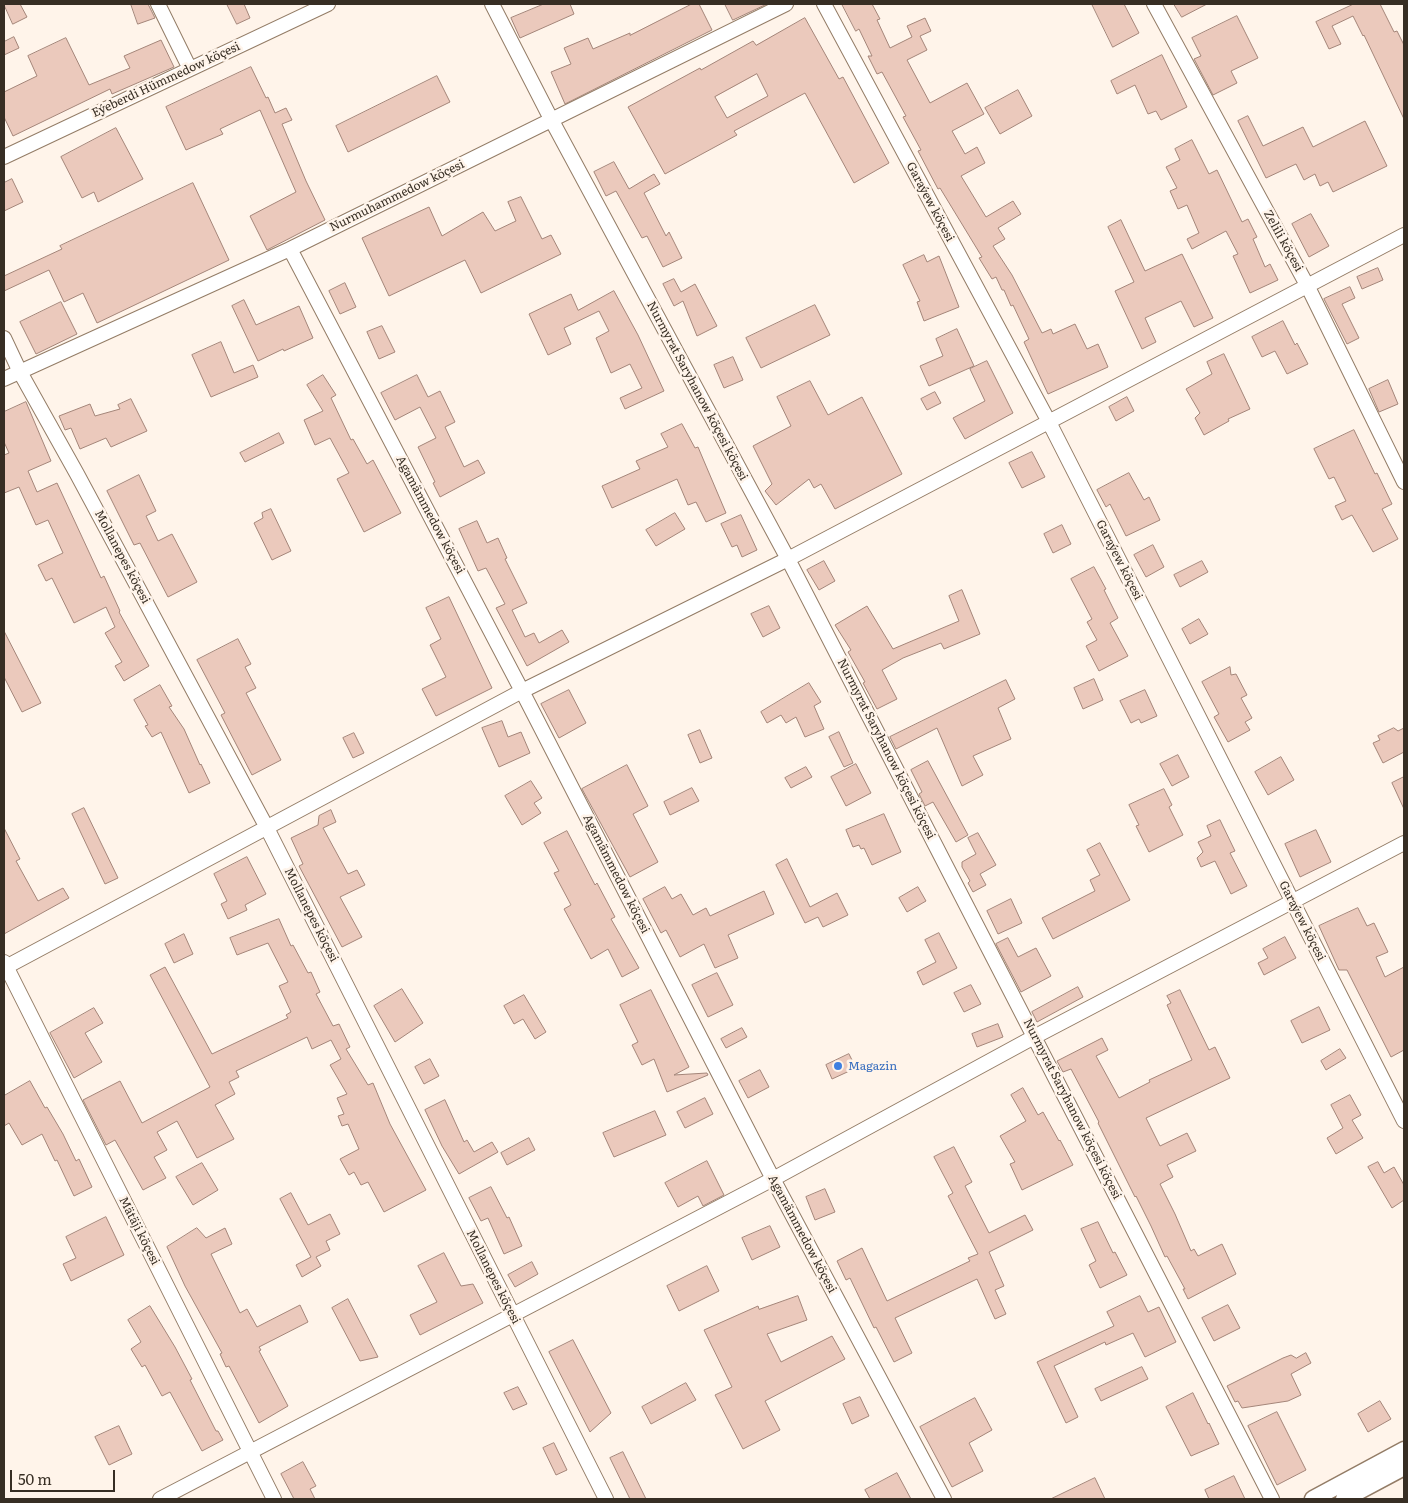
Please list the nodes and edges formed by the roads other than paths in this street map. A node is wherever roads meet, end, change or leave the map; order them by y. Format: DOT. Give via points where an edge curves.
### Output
graph roads {
  1 [pos="158,4"];
  2 [pos="328,4"];
  3 [pos="492,4"];
  4 [pos="786,4"];
  5 [pos="824,4"];
  6 [pos="1154,4"];
  7 [pos="190,70"];
  8 [pos="551,119"];
  9 [pos="4,157"];
  10 [pos="1404,235"];
  11 [pos="290,249"];
  12 [pos="1308,287"];
  13 [pos="4,338"];
  14 [pos="20,372"];
  15 [pos="4,379"];
  16 [pos="1049,422"];
  17 [pos="1404,482"];
  18 [pos="788,559"];
  19 [pos="522,691"];
  20 [pos="266,826"];
  21 [pos="1404,843"];
  22 [pos="1292,902"];
  23 [pos="5,965"];
  24 [pos="1034,1037"];
  25 [pos="1404,1121"];
  26 [pos="773,1179"];
  27 [pos="512,1315"];
  28 [pos="1404,1450"];
  29 [pos="250,1452"];
  30 [pos="1404,1467"];
  31 [pos="160,1499"];
  32 [pos="274,1499"];
  33 [pos="606,1499"];
  34 [pos="944,1499"];
  35 [pos="1272,1499"];
  36 [pos="1313,1499"];
  37 [pos="1344,1499"];
  1 -- 7 [label="street"];
  2 -- 7 [label="street, Eýeberdi Hümmedow köçesi"];
  3 -- 8 [label="street, Nurmyrat Saryhanow köçesi köçesi"];
  4 -- 8 [label="street, Nurmuhammedow köçesi"];
  5 -- 16 [label="street, Garaýew köçesi"];
  6 -- 12 [label="street, Zelili köçesi"];
  7 -- 9 [label="street, Eýeberdi Hümmedow köçesi"];
  8 -- 11 [label="street, Nurmuhammedow köçesi"];
  8 -- 18 [label="street, Nurmyrat Saryhanow köçesi köçesi"];
  10 -- 12 [label="street"];
  11 -- 14 [label="street, Nurmuhammedow köçesi"];
  11 -- 19 [label="street, Agamämmedow köçesi"];
  12 -- 16 [label="street"];
  12 -- 17 [label="street, Zelili köçesi"];
  13 -- 14 [label="street, Mollanepes köçesi"];
  14 -- 15 [label="street, Nurmuhammedow köçesi"];
  14 -- 20 [label="street, Mollanepes köçesi"];
  16 -- 18 [label="street"];
  16 -- 22 [label="street, Garaýew köçesi"];
  18 -- 19 [label="street"];
  18 -- 24 [label="street, Nurmyrat Saryhanow köçesi köçesi"];
  19 -- 20 [label="street"];
  19 -- 26 [label="street, Agamämmedow köçesi"];
  20 -- 23 [label="street"];
  20 -- 27 [label="street, Mollanepes köçesi"];
  21 -- 22 [label="street"];
  22 -- 24 [label="street"];
  22 -- 25 [label="street, Garaýew köçesi"];
  23 -- 29 [label="street, Mätäji köçesi"];
  24 -- 26 [label="street"];
  24 -- 35 [label="street, Nurmyrat Saryhanow köçesi köçesi"];
  26 -- 27 [label="street"];
  26 -- 34 [label="street, Agamämmedow köçesi"];
  27 -- 29 [label="street"];
  27 -- 33 [label="street, Mollanepes köçesi"];
  28 -- 36 [label="street"];
  29 -- 31 [label="street"];
  29 -- 32 [label="street, Mätäji köçesi"];
  30 -- 37 [label="street"];
}
